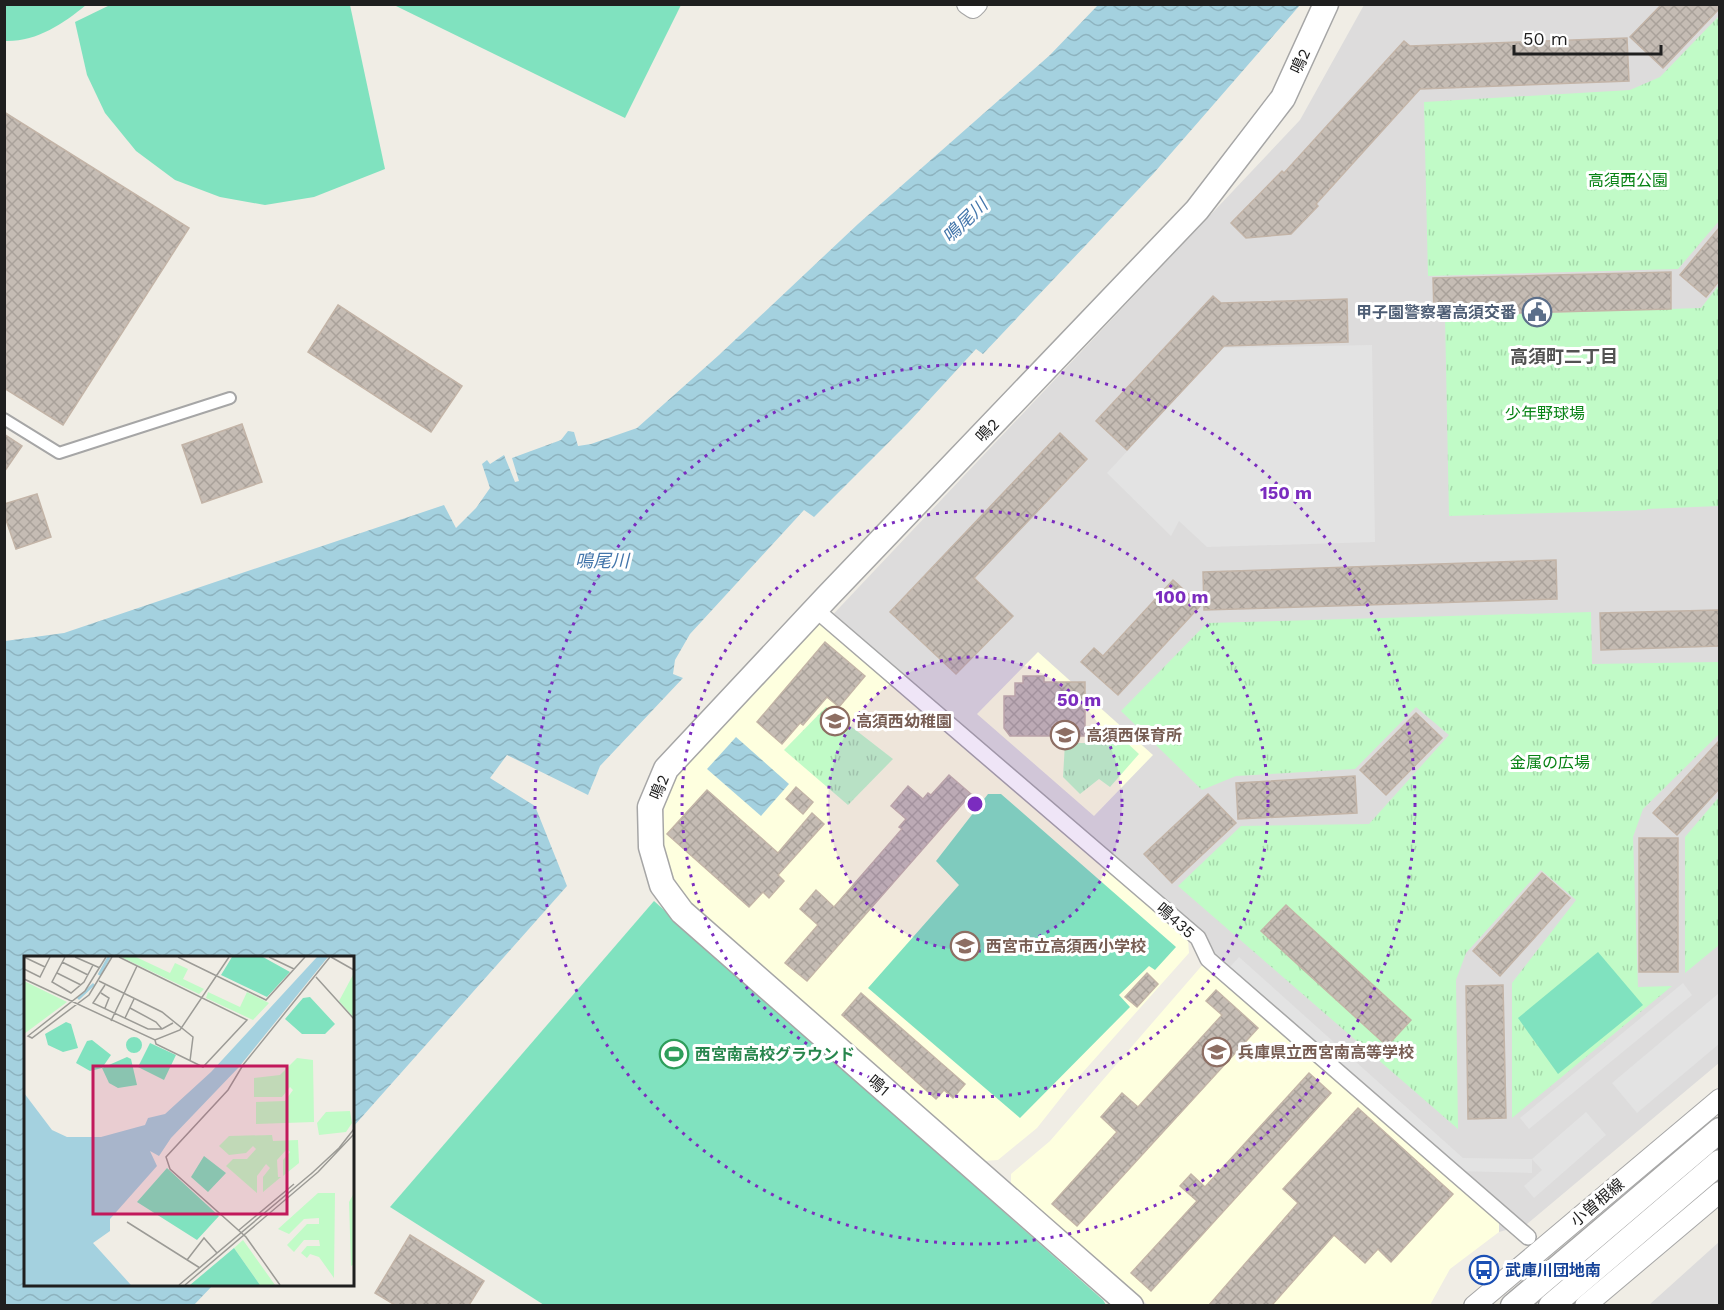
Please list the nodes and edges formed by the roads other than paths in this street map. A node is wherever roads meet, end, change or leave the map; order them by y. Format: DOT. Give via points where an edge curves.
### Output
graph roads {
  1 [pos="1326,4"];
  2 [pos="230,398"];
  3 [pos="4,419"];
  4 [pos="815,609"];
  5 [pos="651,847"];
  6 [pos="1719,1099"];
  7 [pos="1719,1130"];
  8 [pos="1719,1162"];
  9 [pos="1719,1192"];
  10 [pos="1528,1237"];
  11 [pos="1131,1305"];
  12 [pos="1474,1305"];
  13 [pos="1513,1305"];
  14 [pos="1551,1305"];
  15 [pos="1585,1305"];
  1 -- 4 [label="street, 鳴2" via="1283,98 1197,210"];
  2 -- 3 [label="lane" via="59,453"];
  4 -- 5 [label="street, 鳴2" via="666,769 650,807"];
  4 -- 10 [label="street, 鳴435" via="1198,938 1208,959"];
  5 -- 11 [label="street, 鳴1" via="662,885 682,912"];
  6 -- 12 [label="street, 小曽根線"];
  7 -- 13 [label="street"];
  8 -- 14 [label="street"];
  9 -- 15 [label="street"];
}
